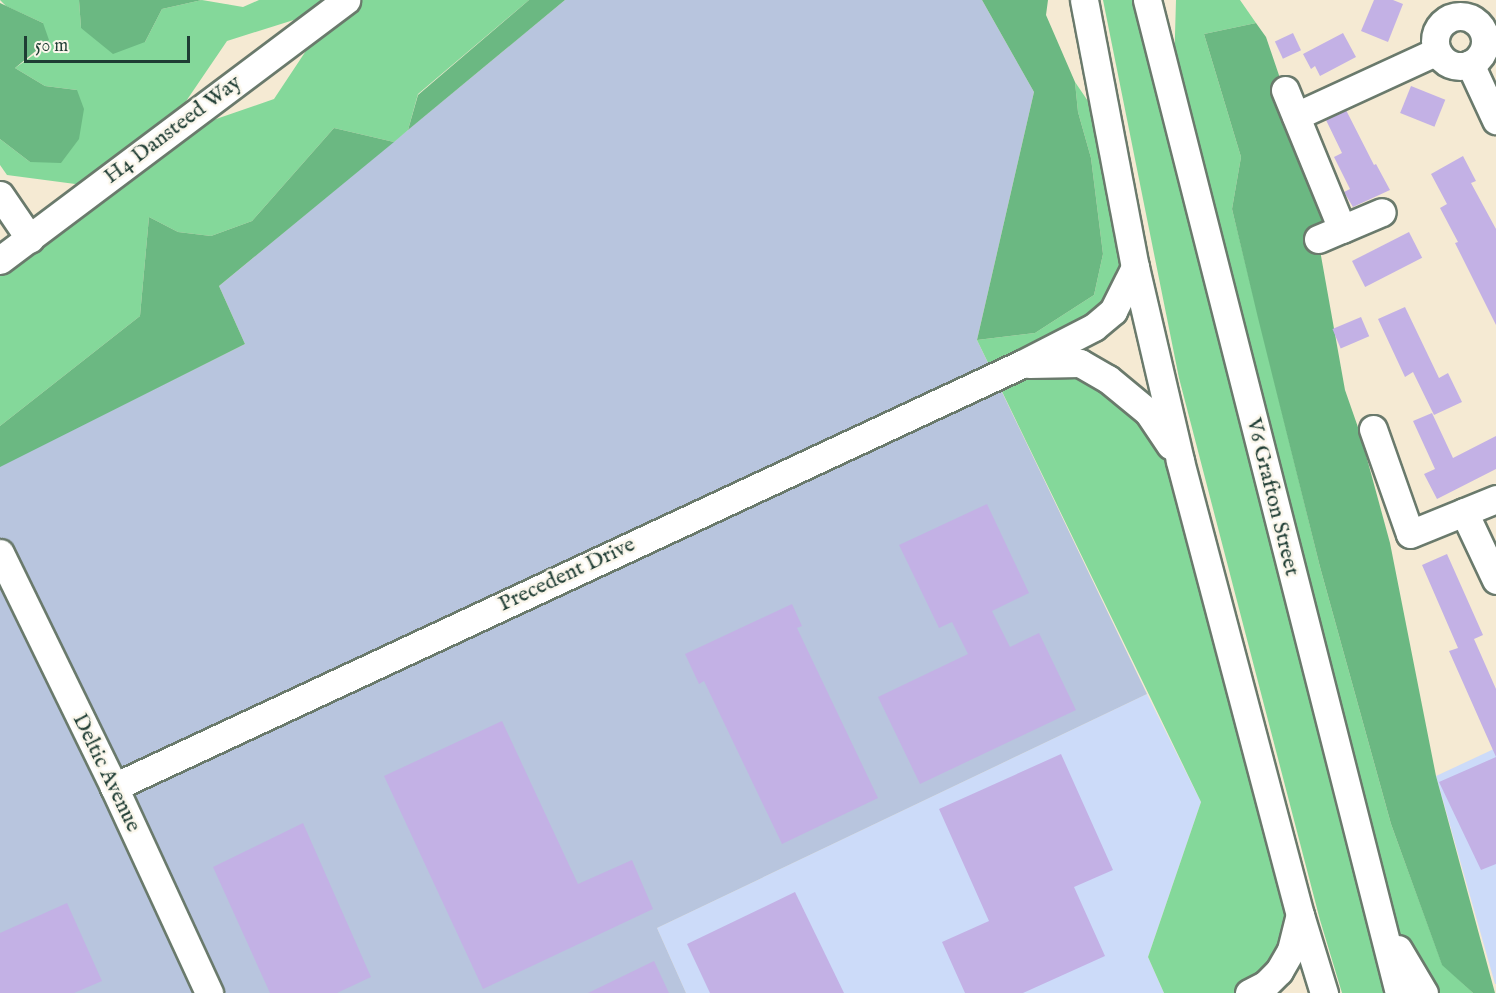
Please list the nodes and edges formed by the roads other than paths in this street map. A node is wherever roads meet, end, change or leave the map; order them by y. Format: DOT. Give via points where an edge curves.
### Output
graph roads {
  1 [pos="346,0"];
  2 [pos="1084,0"];
  3 [pos="1147,0"];
  4 [pos="1446,9"];
  5 [pos="1489,26"];
  6 [pos="1437,51"];
  7 [pos="1470,64"];
  8 [pos="1284,90"];
  9 [pos="1296,116"];
  10 [pos="1496,120"];
  11 [pos="0,195"];
  12 [pos="1382,212"];
  13 [pos="30,239"];
  14 [pos="0,260"];
  15 [pos="1135,267"];
  16 [pos="0,275"];
  17 [pos="1022,364"];
  18 [pos="1373,429"];
  19 [pos="1180,461"];
  20 [pos="1496,500"];
  21 [pos="1464,512"];
  22 [pos="0,553"];
  23 [pos="1496,580"];
  24 [pos="114,787"];
  25 [pos="1377,909"];
  26 [pos="1300,915"];
  27 [pos="209,993"];
  28 [pos="1249,993"];
  29 [pos="1324,993"];
  30 [pos="1399,993"];
  31 [pos="1424,993"];
  1 -- 13 [label="street, H4 Dansteed Way"];
  2 -- 15 [label="street"];
  3 -- 25 [label="street, V6 Grafton Street"];
  4 -- 5 [label="street"];
  4 -- 6 [label="street" via="1435,35"];
  5 -- 7 [label="street" via="1485,45"];
  6 -- 7 [label="street" via="1441,58 1455,65"];
  6 -- 9 [label="street"];
  7 -- 10 [label="street"];
  8 -- 9 [label="street"];
  9 -- 12 [label="street" via="1330,234"];
  11 -- 13 [label="street"];
  13 -- 14 [label="street, H4 Dansteed Way"];
  13 -- 16 [label="street"];
  15 -- 17 [label="street, Precedent Drive" via="1113,311 1094,327"];
  15 -- 19 [label="street"];
  17 -- 19 [label="street, Precedent Drive" via="1080,363 1108,379 1148,412"];
  17 -- 24 [label="street, Precedent Drive"];
  18 -- 21 [label="street" via="1400,539"];
  19 -- 26 [label="street"];
  20 -- 21 [label="street"];
  21 -- 23 [label="street"];
  22 -- 24 [label="street, Deltic Avenue"];
  24 -- 27 [label="street, Deltic Avenue"];
  25 -- 30 [label="street, V6 Grafton Street"];
  25 -- 31 [label="street"];
  26 -- 28 [label="street" via="1291,950 1279,971 1265,985"];
  26 -- 29 [label="street"];
}
